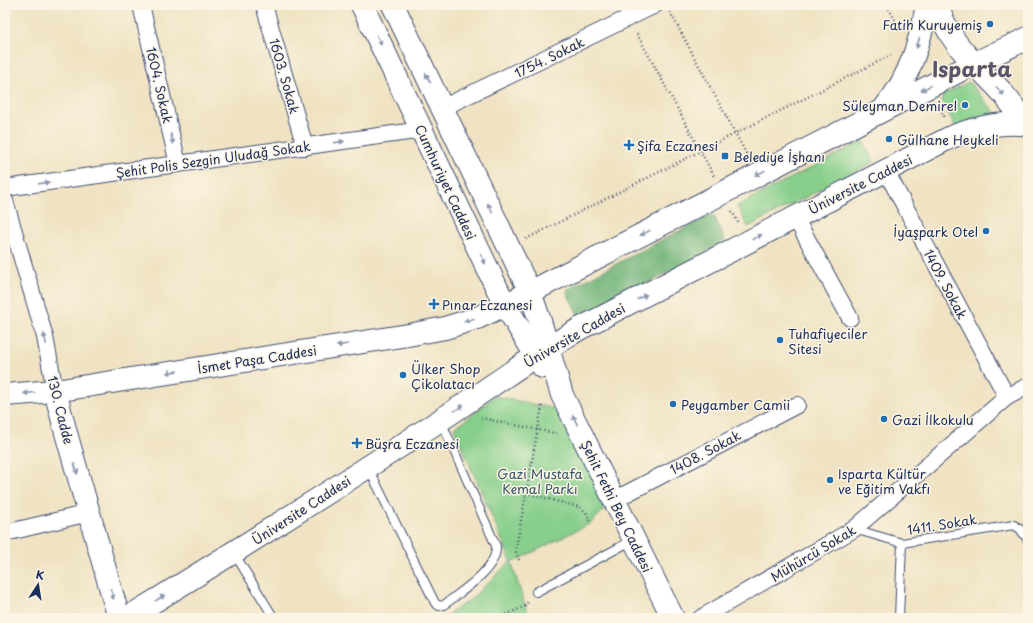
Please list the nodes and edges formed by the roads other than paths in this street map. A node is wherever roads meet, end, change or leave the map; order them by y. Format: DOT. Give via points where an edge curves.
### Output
graph roads {
  1 [pos="141,5"];
  2 [pos="264,5"];
  3 [pos="362,5"];
  4 [pos="393,5"];
  5 [pos="927,5"];
  6 [pos="937,5"];
  7 [pos="662,8"];
  8 [pos="635,12"];
  9 [pos="1028,38"];
  10 [pos="973,64"];
  11 [pos="442,108"];
  12 [pos="884,109"];
  13 [pos="1028,125"];
  14 [pos="422,130"];
  15 [pos="305,146"];
  16 [pos="178,164"];
  17 [pos="886,171"];
  18 [pos="5,188"];
  19 [pos="5,201"];
  20 [pos="795,218"];
  21 [pos="530,292"];
  22 [pos="505,305"];
  23 [pos="850,318"];
  24 [pos="542,351"];
  25 [pos="1028,386"];
  26 [pos="55,391"];
  27 [pos="5,396"];
  28 [pos="1007,397"];
  29 [pos="797,405"];
  30 [pos="441,420"];
  31 [pos="368,467"];
  32 [pos="614,500"];
  33 [pos="89,513"];
  34 [pos="854,529"];
  35 [pos="5,533"];
  36 [pos="634,540"];
  37 [pos="1028,540"];
  38 [pos="902,543"];
  39 [pos="234,553"];
  40 [pos="536,592"];
  41 [pos="119,618"];
  42 [pos="127,618"];
  43 [pos="274,618"];
  44 [pos="673,618"];
  45 [pos="701,618"];
  46 [pos="899,618"];
  1 -- 16 [label="street, 1604. Sokak, one-way"];
  2 -- 15 [label="street, 1603. Sokak"];
  3 -- 14 [label="main road, Cumhuriyet Caddesi, one-way"];
  11 -- 4 [label="main road, one-way"];
  5 -- 12 [label="main road, one-way" via="911,65 900,87"];
  6 -- 10 [label="main road" via="953,39"];
  7 -- 8 [label="street, 1754. Sokak"];
  8 -- 11 [label="street, 1754. Sokak"];
  9 -- 10 [label="main road"];
  10 -- 12 [label="main road, one-way"];
  10 -- 13 [label="main road, one-way"];
  21 -- 11 [label="main road, one-way"];
  12 -- 21 [label="main road, one-way"];
  13 -- 17 [label="main road, Üniversite Caddesi" via="1001,124 955,136"];
  15 -- 14 [label="street, Şehit Polis Sezgin Uludağ Sokak, one-way"];
  14 -- 22 [label="main road, Cumhuriyet Caddesi, one-way"];
  15 -- 16 [label="street, Şehit Polis Sezgin Uludağ Sokak"];
  18 -- 16 [label="street, Şehit Polis Sezgin Uludağ Sokak, one-way"];
  17 -- 20 [label="main road, Üniversite Caddesi"];
  17 -- 28 [label="street, 1409. Sokak"];
  26 -- 19 [label="street, 130. Cadde, one-way" via="45,337"];
  20 -- 23 [label="street"];
  24 -- 20 [label="main road, Üniversite Caddesi, one-way" via="581,328"];
  21 -- 22 [label="main road"];
  21 -- 24 [label="main road"];
  22 -- 24 [label="main road, Cumhuriyet Caddesi"];
  22 -- 26 [label="main road, İsmet Paşa Caddesi, one-way" via="477,318 438,330"];
  30 -- 24 [label="main road, Üniversite Caddesi, one-way"];
  32 -- 24 [label="main road, Şehit Fethi Bey Caddesi, one-way"];
  25 -- 28 [label="street, Mühürcü Sokak"];
  26 -- 27 [label="main road, İsmet Paşa Caddesi, one-way"];
  26 -- 33 [label="main road, 130. Cadde, one-way"];
  28 -- 34 [label="street, Mühürcü Sokak"];
  29 -- 32 [label="street, 1408. Sokak"];
  30 -- 31 [label="main road, Üniversite Caddesi"];
  30 -- 31 [label="lane" via="496,546 496,553 489,567 444,605 436,605"];
  31 -- 39 [label="main road, Üniversite Caddesi"];
  32 -- 36 [label="main road, Şehit Fethi Bey Caddesi"];
  33 -- 35 [label="street"];
  33 -- 41 [label="main road, 130. Cadde, one-way"];
  34 -- 38 [label="lane, 1411. Sokak"];
  34 -- 45 [label="street, Mühürcü Sokak"];
  36 -- 40 [label="lane"];
  36 -- 44 [label="main road, Şehit Fethi Bey Caddesi"];
  37 -- 38 [label="lane, 1411. Sokak" via="1014,525"];
  38 -- 46 [label="lane"];
  42 -- 39 [label="main road, Üniversite Caddesi, one-way"];
  39 -- 43 [label="lane"];
}
